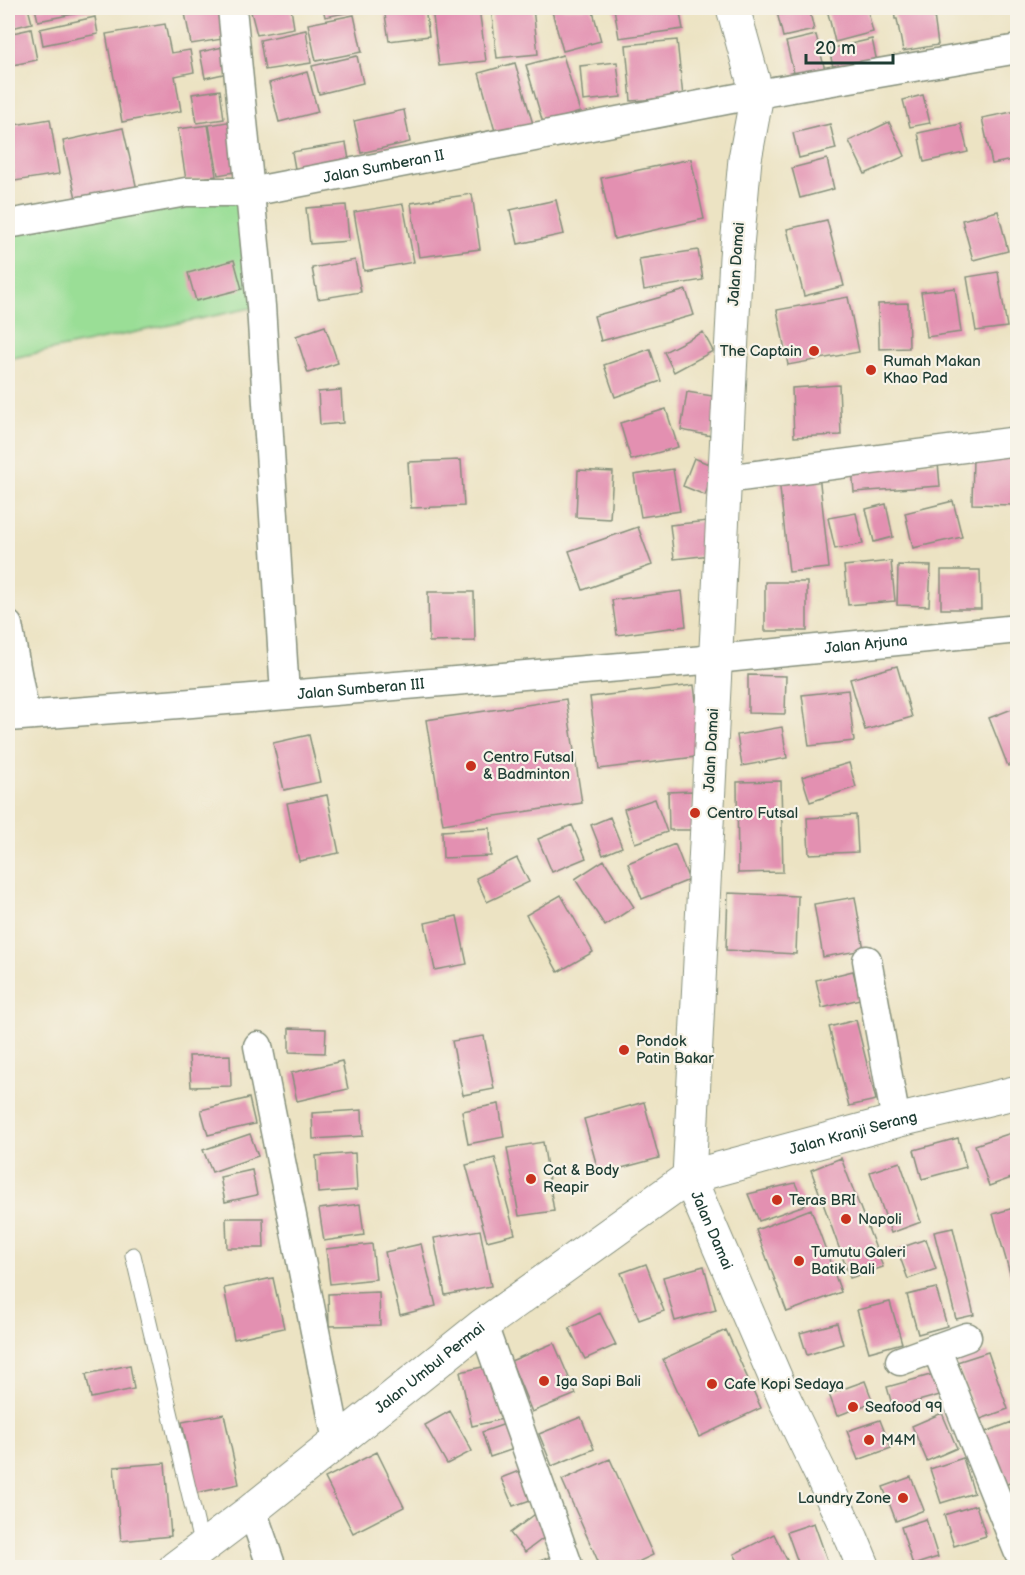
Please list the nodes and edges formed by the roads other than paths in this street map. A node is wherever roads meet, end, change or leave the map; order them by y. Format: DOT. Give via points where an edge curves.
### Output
graph roads {
  1 [pos="232,8"];
  2 [pos="733,8"];
  3 [pos="1017,49"];
  4 [pos="757,94"];
  5 [pos="250,192"];
  6 [pos="8,224"];
  7 [pos="1017,441"];
  8 [pos="725,478"];
  9 [pos="8,625"];
  10 [pos="1017,629"];
  11 [pos="716,660"];
  12 [pos="285,694"];
  13 [pos="16,716"];
  14 [pos="867,960"];
  15 [pos="258,1046"];
  16 [pos="1017,1092"];
  17 [pos="896,1122"];
  18 [pos="689,1177"];
  19 [pos="134,1255"];
  20 [pos="483,1324"];
  21 [pos="967,1337"];
  22 [pos="936,1348"];
  23 [pos="900,1361"];
  24 [pos="337,1441"];
  25 [pos="252,1510"];
  26 [pos="202,1547"];
  27 [pos="1017,1551"];
  28 [pos="175,1568"];
  29 [pos="272,1568"];
  30 [pos="569,1568"];
  31 [pos="864,1568"];
  1 -- 5 [label="street"];
  2 -- 4 [label="main road, Jalan Damai"];
  3 -- 4 [label="street, Jalan Sumberan II"];
  4 -- 5 [label="street, Jalan Sumberan II"];
  4 -- 8 [label="main road, Jalan Damai" via="745,159"];
  5 -- 6 [label="street, Jalan Sumberan II" via="186,192"];
  5 -- 12 [label="street" via="261,306"];
  7 -- 8 [label="street"];
  8 -- 11 [label="main road, Jalan Damai"];
  9 -- 13 [label="street"];
  10 -- 11 [label="street, Jalan Arjuna"];
  11 -- 12 [label="street, Jalan Sumberan III"];
  11 -- 18 [label="main road, Jalan Damai"];
  12 -- 13 [label="street, Jalan Sumberan III"];
  14 -- 17 [label="street"];
  15 -- 24 [label="street"];
  16 -- 17 [label="main road, Jalan Kranji Serang"];
  17 -- 18 [label="main road, Jalan Kranji Serang"];
  18 -- 20 [label="main road, Jalan Umbul Permai"];
  18 -- 31 [label="main road, Jalan Damai" via="785,1400"];
  19 -- 26 [label="lane"];
  20 -- 24 [label="main road, Jalan Umbul Permai"];
  20 -- 30 [label="street"];
  21 -- 22 [label="street"];
  22 -- 23 [label="street"];
  22 -- 27 [label="street"];
  24 -- 25 [label="main road, Jalan Umbul Permai"];
  25 -- 26 [label="main road, Jalan Umbul Permai"];
  25 -- 29 [label="street"];
  26 -- 28 [label="main road, Jalan Umbul Permai"];
}
